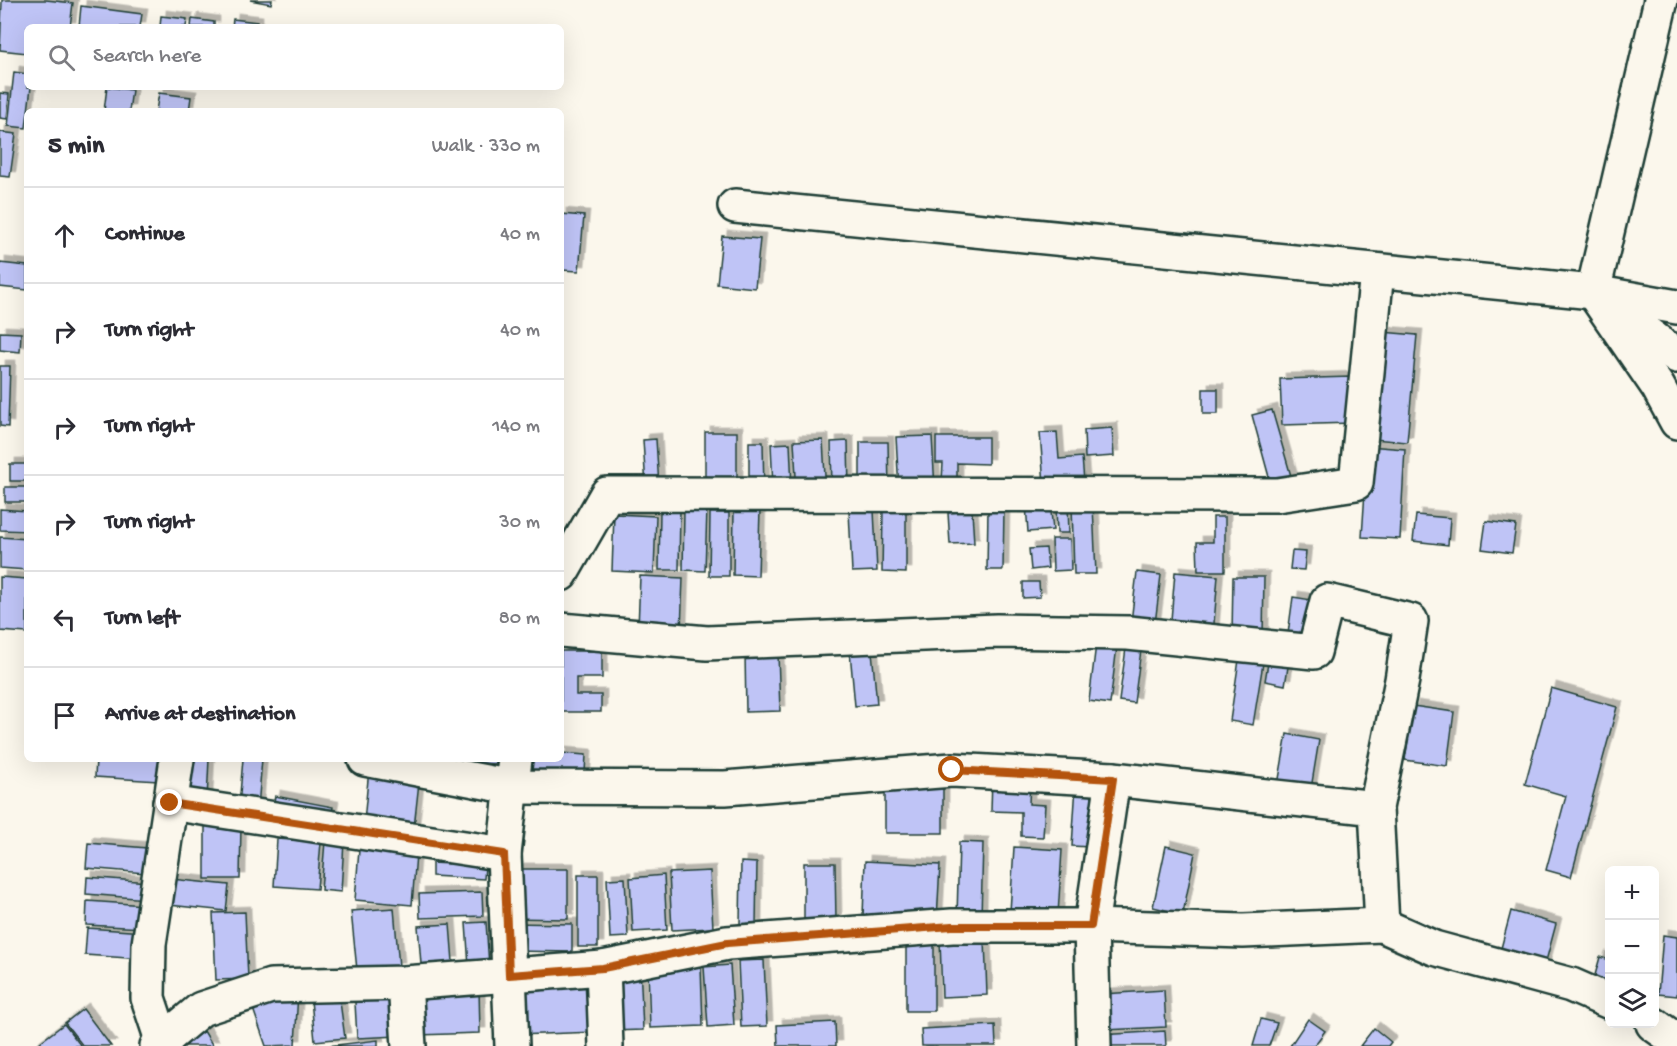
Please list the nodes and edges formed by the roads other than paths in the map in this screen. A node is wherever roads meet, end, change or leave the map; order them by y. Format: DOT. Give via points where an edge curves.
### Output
graph roads {
  1 [pos="1661,0"];
  2 [pos="735,206"];
  3 [pos="1377,271"];
  4 [pos="1593,292"];
  5 [pos="1677,307"];
  6 [pos="1677,356"];
  7 [pos="1677,422"];
  8 [pos="564,569"];
  9 [pos="564,630"];
  10 [pos="177,762"];
  11 [pos="397,762"];
  12 [pos="514,773"];
  13 [pos="1113,779"];
  14 [pos="170,803"];
  15 [pos="1376,808"];
  16 [pos="504,854"];
  17 [pos="1382,925"];
  18 [pos="1091,926"];
  19 [pos="603,968"];
  20 [pos="509,975"];
  21 [pos="405,983"];
  22 [pos="1605,1000"];
  23 [pos="1659,1028"];
  24 [pos="1677,1041"];
  25 [pos="161,1045"];
  26 [pos="409,1046"];
  27 [pos="512,1046"];
  28 [pos="606,1046"];
  29 [pos="1094,1046"];
  1 -- 4 [label="street"];
  2 -- 3 [label="street"];
  3 -- 4 [label="street"];
  3 -- 8 [label="street" via="1356,483 1277,495 608,494"];
  4 -- 5 [label="street"];
  4 -- 6 [label="street"];
  4 -- 7 [label="street" via="1658,387"];
  9 -- 15 [label="street" via="707,643 997,631 1128,633 1314,652 1327,601 1411,621"];
  10 -- 14 [label="street"];
  11 -- 12 [label="street"];
  12 -- 13 [label="street" via="724,788 952,770"];
  12 -- 16 [label="street"];
  13 -- 15 [label="street"];
  13 -- 18 [label="street"];
  14 -- 16 [label="street"];
  14 -- 25 [label="street" via="149,944 148,998"];
  15 -- 17 [label="street"];
  16 -- 20 [label="street"];
  17 -- 18 [label="street" via="1244,931"];
  17 -- 22 [label="street" via="1434,948 1571,985"];
  18 -- 19 [label="street" via="952,926 727,943"];
  18 -- 29 [label="street"];
  19 -- 20 [label="street"];
  19 -- 28 [label="street"];
  20 -- 21 [label="street"];
  20 -- 27 [label="street"];
  21 -- 25 [label="street" via="271,986 201,1009"];
  21 -- 26 [label="street"];
  23 -- 24 [label="street"];
}
